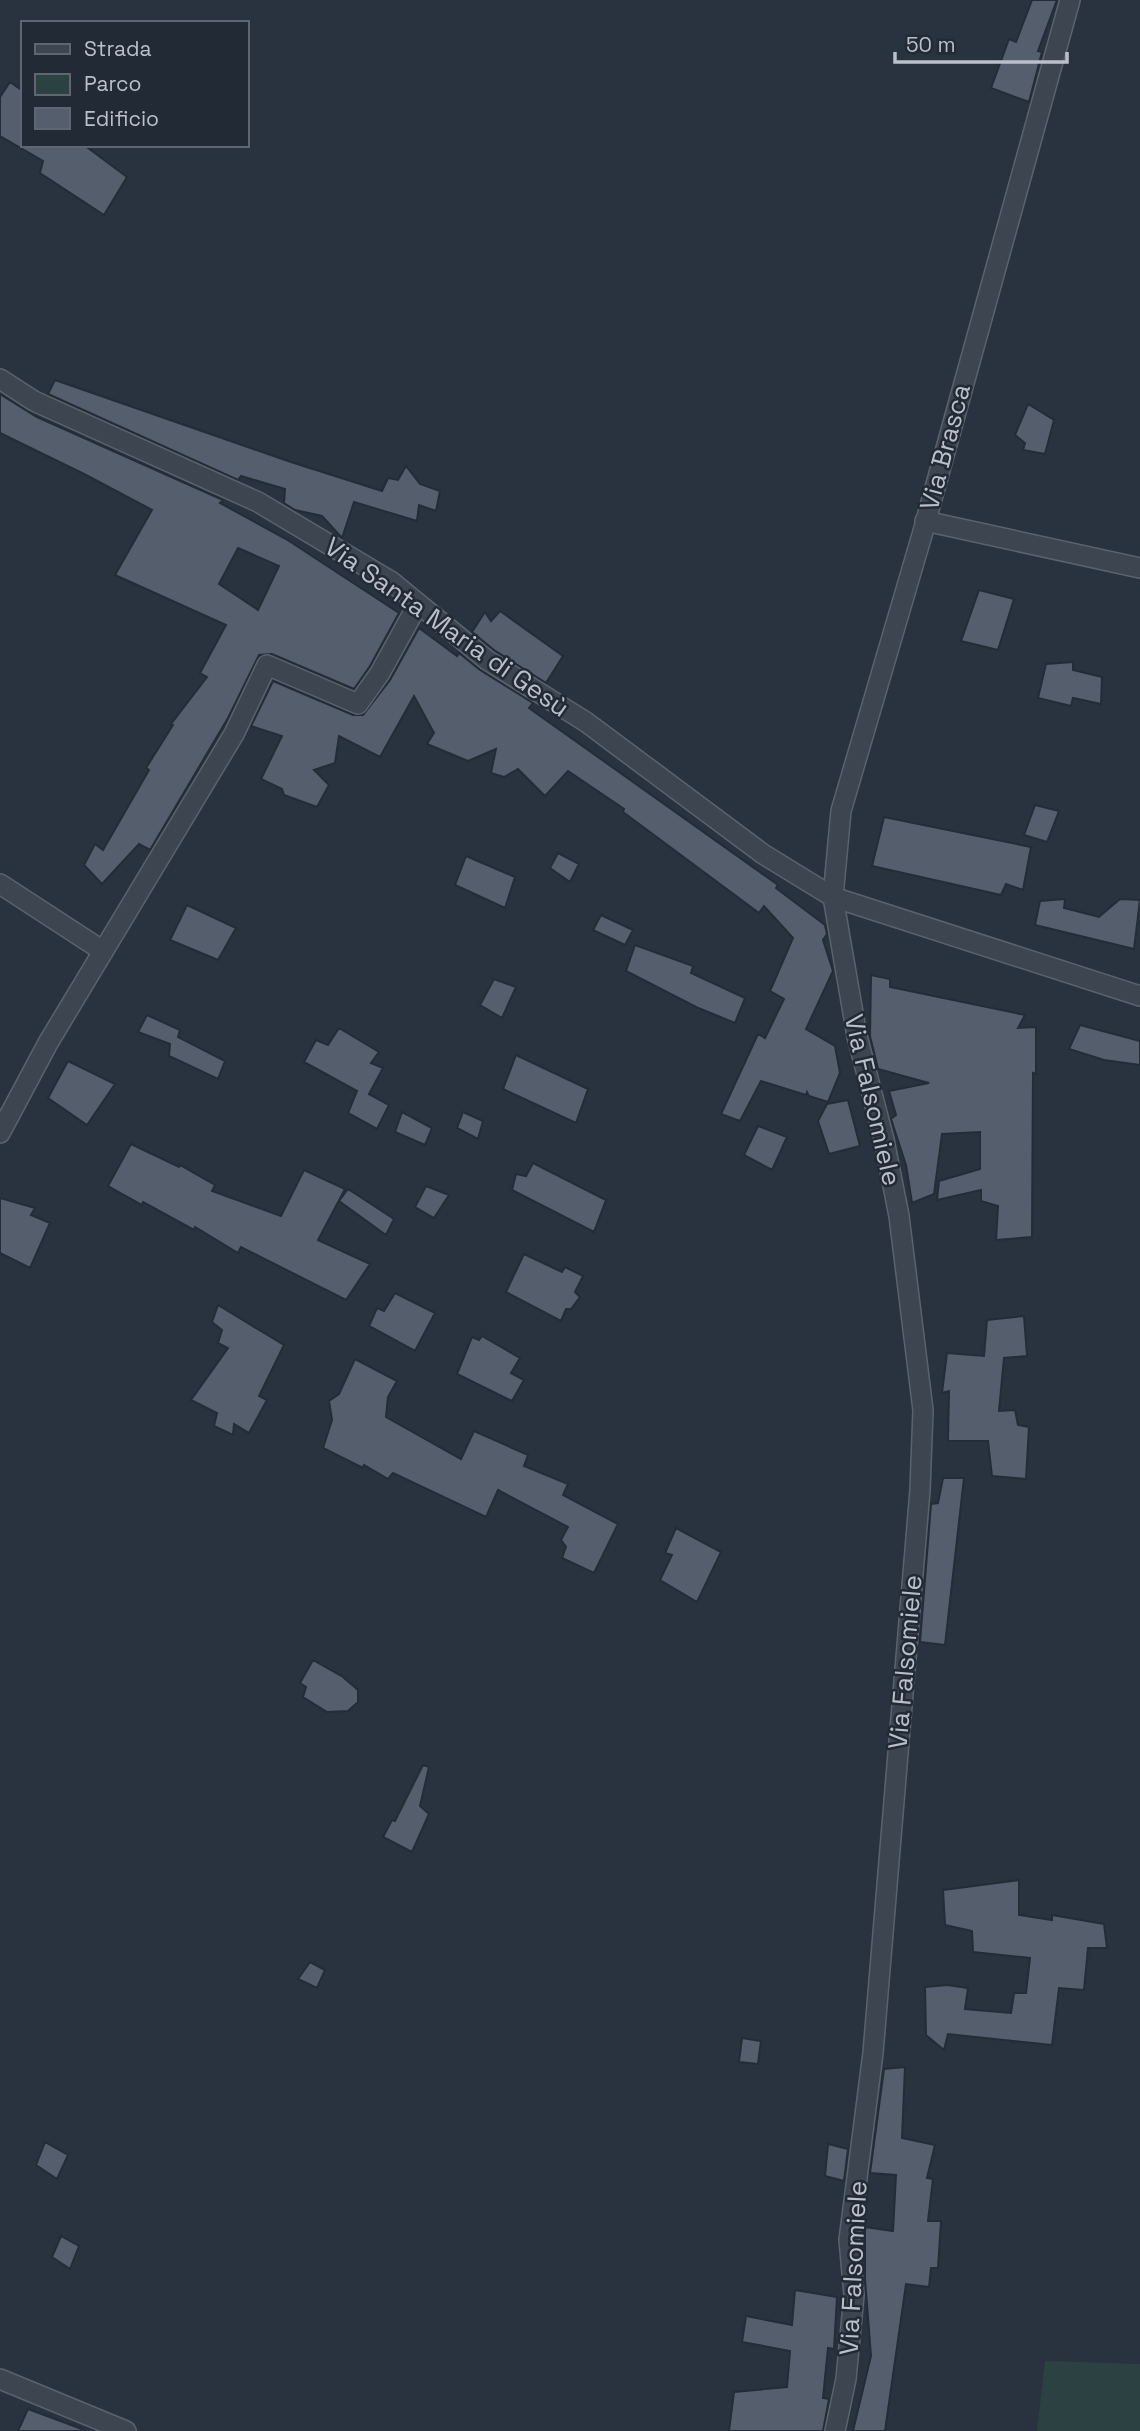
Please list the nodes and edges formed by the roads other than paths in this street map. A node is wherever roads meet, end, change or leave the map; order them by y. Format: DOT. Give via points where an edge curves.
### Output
graph roads {
  1 [pos="1070,0"];
  2 [pos="0,379"];
  3 [pos="925,521"];
  4 [pos="1140,568"];
  5 [pos="418,604"];
  6 [pos="0,884"];
  7 [pos="833,897"];
  8 [pos="103,951"];
  9 [pos="1132,994"];
  10 [pos="1140,1007"];
  11 [pos="0,1133"];
  12 [pos="0,2379"];
  13 [pos="126,2431"];
  14 [pos="835,2431"];
  1 -- 3 [label="street, Via Brasca"];
  2 -- 5 [label="street, Via Santa Maria di Gesù" via="34,401 258,502 392,582"];
  3 -- 4 [label="street"];
  3 -- 7 [label="street, Via Brasca" via="841,811"];
  5 -- 7 [label="street, Via Santa Maria di Gesù" via="487,660 586,722 763,854"];
  5 -- 8 [label="street" via="358,704 267,665 233,734"];
  6 -- 8 [label="street"];
  7 -- 9 [label="street, Via Santa Maria di Gesù"];
  7 -- 14 [label="street, Via Falsomiele" via="857,1036 899,1216 923,1410 873,2053 849,2240 854,2295 846,2379"];
  8 -- 11 [label="street"];
  9 -- 10 [label="street"];
  12 -- 13 [label="street"];
}
